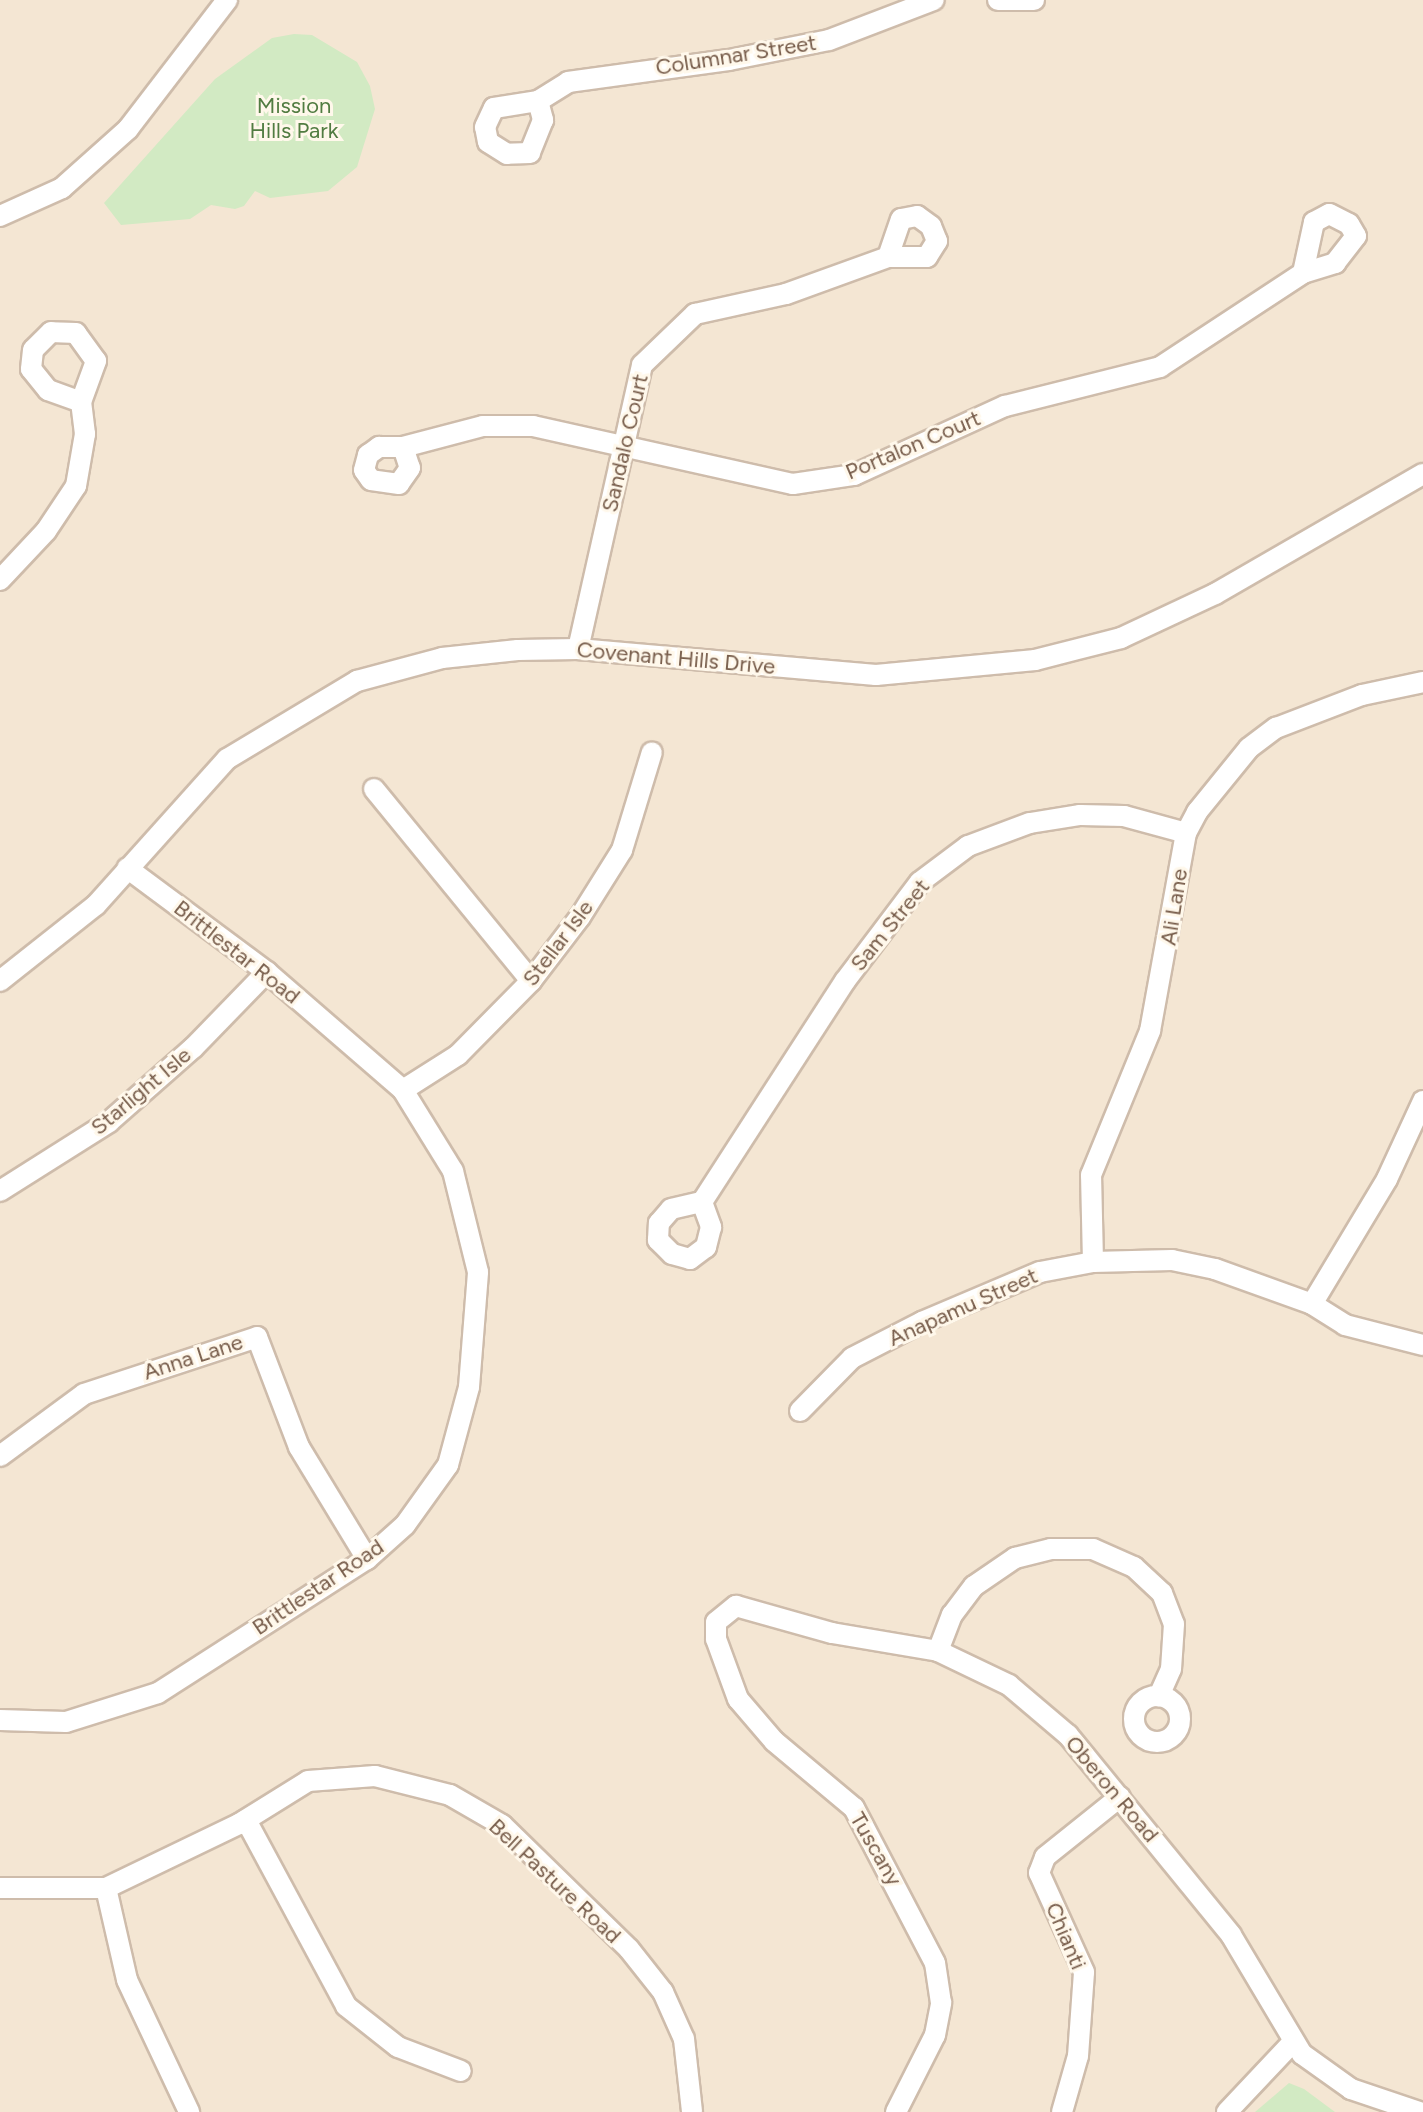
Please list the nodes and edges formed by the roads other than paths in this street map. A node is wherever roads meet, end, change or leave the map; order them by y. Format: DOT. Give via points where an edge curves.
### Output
graph roads {
  1 [pos="227,0"];
  2 [pos="934,0"];
  3 [pos="998,0"];
  4 [pos="1034,0"];
  5 [pos="538,101"];
  6 [pos="0,216"];
  7 [pos="888,257"];
  8 [pos="1303,273"];
  9 [pos="81,402"];
  10 [pos="620,445"];
  11 [pos="403,447"];
  12 [pos="1423,474"];
  13 [pos="0,580"];
  14 [pos="578,649"];
  15 [pos="1423,682"];
  16 [pos="652,752"];
  17 [pos="374,789"];
  18 [pos="1186,833"];
  19 [pos="127,868"];
  20 [pos="267,972"];
  21 [pos="0,981"];
  22 [pos="531,981"];
  23 [pos="403,1090"];
  24 [pos="1423,1101"];
  25 [pos="0,1191"];
  26 [pos="702,1202"];
  27 [pos="1093,1262"];
  28 [pos="1312,1304"];
  29 [pos="1423,1345"];
  30 [pos="800,1411"];
  31 [pos="0,1456"];
  32 [pos="367,1559"];
  33 [pos="716,1622"];
  34 [pos="938,1651"];
  35 [pos="1159,1696"];
  36 [pos="0,1720"];
  37 [pos="1120,1797"];
  38 [pos="246,1820"];
  39 [pos="0,1888"];
  40 [pos="106,1888"];
  41 [pos="1292,2043"];
  42 [pos="461,2071"];
  43 [pos="189,2112"];
  44 [pos="692,2112"];
  45 [pos="896,2112"];
  46 [pos="1062,2112"];
  47 [pos="1227,2112"];
  48 [pos="1419,2112"];
  1 -- 6 [label="street" via="128,129 62,188"];
  2 -- 5 [label="street, Columnar Street" via="829,40 568,82"];
  3 -- 4 [label="street"];
  7 -- 10 [label="street, Sandalo Court" via="786,294 695,314 642,365"];
  8 -- 10 [label="street, Portalon Court" via="1160,367 1005,406 854,475 793,484"];
  9 -- 13 [label="street" via="85,434 76,486 46,531"];
  10 -- 11 [label="street, Portalon Court" via="533,426 483,426"];
  10 -- 14 [label="street, Sandalo Court"];
  12 -- 14 [label="street, Covenant Hills Drive" via="1215,594 1121,638 1035,660 876,675"];
  14 -- 19 [label="street, Covenant Hills Drive" via="442,658 357,681 227,759"];
  15 -- 18 [label="street, Ali Lane" via="1352,698 1276,728 1226,772"];
  16 -- 22 [label="street, Stellar Isle" via="622,850"];
  17 -- 22 [label="street"];
  18 -- 26 [label="street, Sam Street" via="1124,816 1080,815 1030,823 968,846 920,882 845,981"];
  18 -- 27 [label="street, Ali Lane" via="1150,1031 1091,1175"];
  19 -- 20 [label="street, Brittlestar Road"];
  19 -- 21 [label="street, Covenant Hills Drive" via="96,905"];
  20 -- 23 [label="street, Brittlestar Road"];
  20 -- 25 [label="street, Starlight Isle" via="193,1048 109,1122"];
  22 -- 23 [label="street, Stellar Isle" via="458,1055"];
  23 -- 32 [label="street, Brittlestar Road" via="453,1171 475,1258 470,1372 448,1465 405,1525"];
  24 -- 28 [label="street" via="1387,1179"];
  27 -- 28 [label="street, Anapamu Street" via="1172,1260 1215,1269"];
  27 -- 30 [label="street, Anapamu Street" via="1040,1272 922,1322 852,1358"];
  28 -- 29 [label="street, Anapamu Street" via="1345,1325"];
  31 -- 32 [label="street, Anna Lane" via="84,1394 257,1337 299,1447"];
  32 -- 36 [label="street, Brittlestar Road" via="158,1693 66,1722"];
  33 -- 34 [label="street, Oberon Road" via="736,1606 832,1633"];
  33 -- 45 [label="street, Tuscany" via="719,1658 738,1699 774,1741 854,1808 935,1963 941,2003 935,2035"];
  34 -- 35 [label="street" via="952,1615 974,1586 1015,1558 1051,1549 1093,1549 1134,1567 1162,1593 1174,1624 1171,1669"];
  34 -- 37 [label="street, Oberon Road" via="974,1665 1040,1709"];
  37 -- 41 [label="street, Oberon Road" via="1231,1935"];
  37 -- 46 [label="street, Chianti" via="1045,1857 1039,1873 1084,1972 1078,2056"];
  38 -- 40 [label="street, Bell Pasture Road"];
  38 -- 42 [label="street" via="346,2006 398,2047"];
  38 -- 44 [label="street, Bell Pasture Road" via="308,1781 375,1776 450,1795 502,1825 629,1949 663,1992 684,2039"];
  39 -- 40 [label="street, Bell Pasture Road"];
  40 -- 43 [label="street" via="127,1980"];
  41 -- 47 [label="street"];
  41 -- 48 [label="street, Oberon Road" via="1329,2077 1382,2103"];
}
